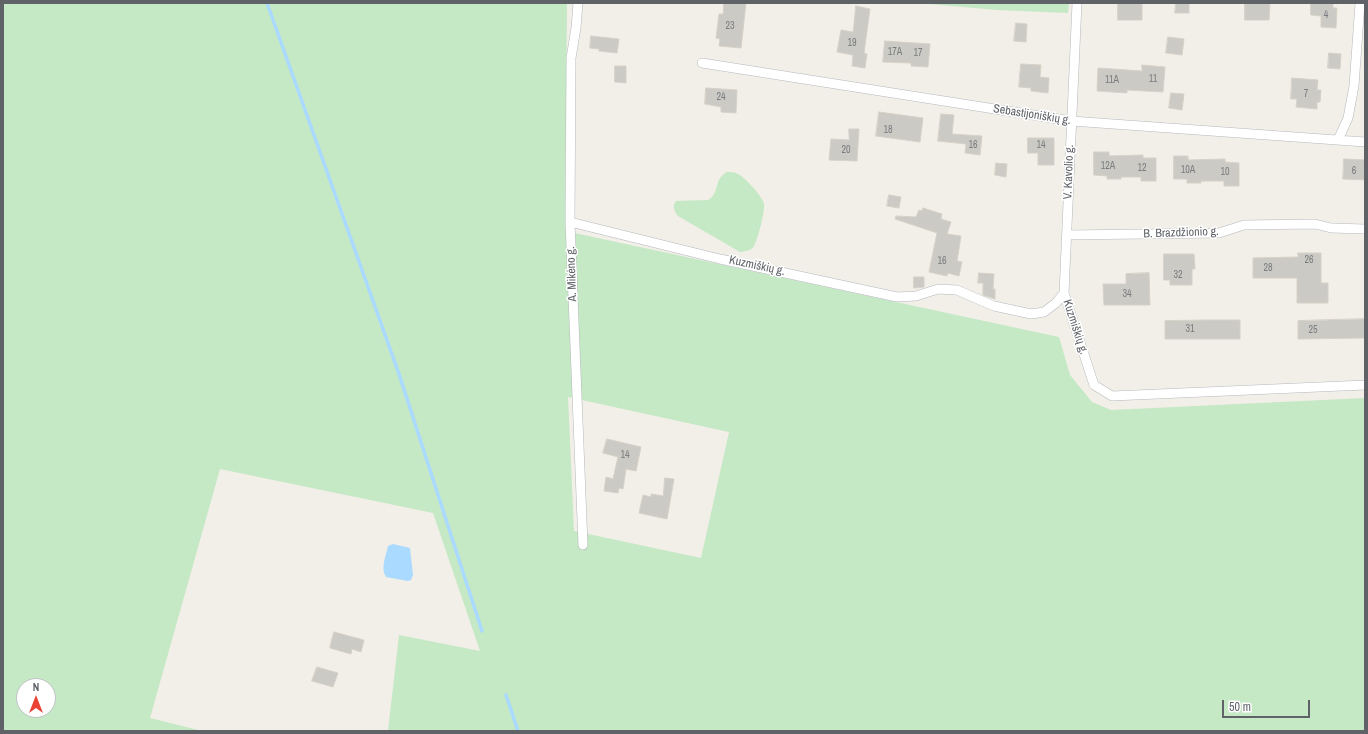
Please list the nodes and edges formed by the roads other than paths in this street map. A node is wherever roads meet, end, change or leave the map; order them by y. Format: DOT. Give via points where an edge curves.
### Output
graph roads {
  1 [pos="578,3"];
  2 [pos="1078,3"];
  3 [pos="1360,3"];
  4 [pos="702,63"];
  5 [pos="1071,121"];
  6 [pos="1338,140"];
  7 [pos="1365,142"];
  8 [pos="570,222"];
  9 [pos="1365,230"];
  10 [pos="1067,235"];
  11 [pos="1064,293"];
  12 [pos="1365,385"];
  13 [pos="583,545"];
  1 -- 8 [label="street, A. Mikėno g." via="571,58"];
  2 -- 5 [label="street, V. Kavolio g."];
  3 -- 6 [label="street" via="1352,99 1348,118"];
  4 -- 5 [label="street, Sebastijoniškių g."];
  5 -- 6 [label="street, Sebastijoniškių g."];
  5 -- 10 [label="street, V. Kavolio g."];
  6 -- 7 [label="street, Sebastijoniškių g."];
  8 -- 11 [label="street, Kuzmiškių g." via="720,259 897,297 916,296 938,289 957,290 994,306 1031,314 1044,312"];
  8 -- 13 [label="street, A. Mikėno g."];
  9 -- 10 [label="street, B. Brazdžionio g." via="1331,228 1315,224 1244,225 1219,233"];
  10 -- 11 [label="street, V. Kavolio g."];
  11 -- 12 [label="street, Kuzmiškių g." via="1094,385 1112,396"];
}
